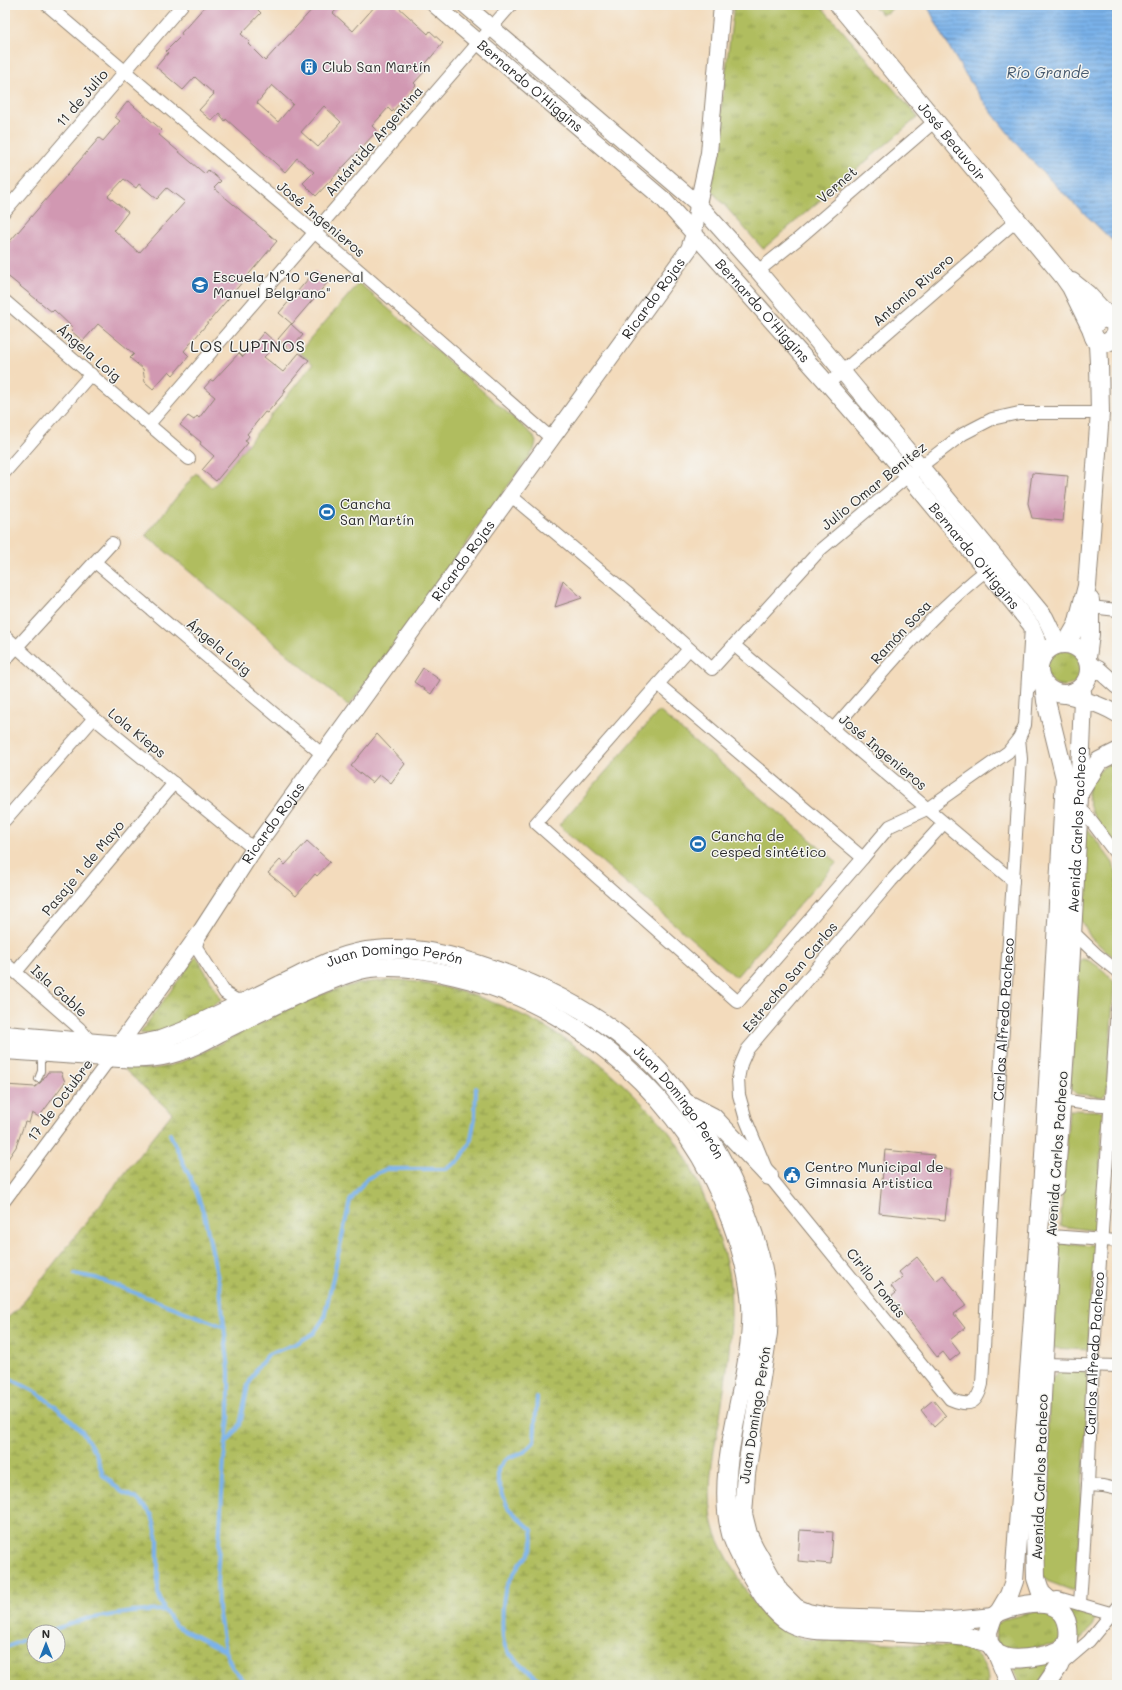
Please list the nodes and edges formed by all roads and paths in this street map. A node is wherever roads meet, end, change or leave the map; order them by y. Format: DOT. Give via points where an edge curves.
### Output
graph roads {
  1 [pos="47,5"];
  2 [pos="182,5"];
  3 [pos="434,5"];
  4 [pos="465,5"];
  5 [pos="512,5"];
  6 [pos="722,5"];
  7 [pos="729,5"];
  8 [pos="839,5"];
  9 [pos="720,28"];
  10 [pos="491,29"];
  11 [pos="479,43"];
  12 [pos="125,71"];
  13 [pos="935,120"];
  14 [pos="698,204"];
  15 [pos="5,211"];
  16 [pos="1017,220"];
  17 [pos="313,233"];
  18 [pos="694,234"];
  19 [pos="758,271"];
  20 [pos="5,301"];
  21 [pos="1109,335"];
  22 [pos="842,371"];
  23 [pos="91,374"];
  24 [pos="828,384"];
  25 [pos="1100,413"];
  26 [pos="149,424"];
  27 [pos="551,438"];
  28 [pos="190,458"];
  29 [pos="914,471"];
  30 [pos="5,472"];
  31 [pos="510,496"];
  32 [pos="112,543"];
  33 [pos="95,562"];
  34 [pos="992,566"];
  35 [pos="1087,586"];
  36 [pos="1091,607"];
  37 [pos="1117,610"];
  38 [pos="1031,625"];
  39 [pos="5,636"];
  40 [pos="1062,644"];
  41 [pos="735,646"];
  42 [pos="17,647"];
  43 [pos="689,649"];
  44 [pos="5,660"];
  45 [pos="1088,661"];
  46 [pos="1045,677"];
  47 [pos="658,684"];
  48 [pos="1117,686"];
  49 [pos="1028,692"];
  50 [pos="1082,693"];
  51 [pos="1117,714"];
  52 [pos="94,718"];
  53 [pos="833,729"];
  54 [pos="1020,738"];
  55 [pos="1117,752"];
  56 [pos="323,755"];
  57 [pos="174,783"];
  58 [pos="1079,792"];
  59 [pos="927,809"];
  60 [pos="1078,815"];
  61 [pos="5,820"];
  62 [pos="944,823"];
  63 [pos="254,849"];
  64 [pos="1117,855"];
  65 [pos="863,858"];
  66 [pos="1013,881"];
  67 [pos="1072,931"];
  68 [pos="199,934"];
  69 [pos="5,963"];
  70 [pos="1117,971"];
  71 [pos="16,972"];
  72 [pos="251,999"];
  73 [pos="1117,1009"];
  74 [pos="5,1035"];
  75 [pos="91,1042"];
  76 [pos="5,1050"];
  77 [pos="115,1051"];
  78 [pos="41,1053"];
  79 [pos="38,1078"];
  80 [pos="1062,1100"];
  81 [pos="683,1101"];
  82 [pos="1113,1106"];
  83 [pos="769,1176"];
  84 [pos="5,1200"];
  85 [pos="1051,1236"];
  86 [pos="1101,1240"];
  87 [pos="1117,1241"];
  88 [pos="1045,1364"];
  89 [pos="1093,1365"];
  90 [pos="1117,1366"];
  91 [pos="963,1404"];
  92 [pos="1088,1486"];
  93 [pos="1117,1489"];
  94 [pos="1044,1601"];
  95 [pos="1080,1604"];
  96 [pos="1115,1612"];
  97 [pos="996,1614"];
  98 [pos="1089,1641"];
  99 [pos="993,1649"];
  100 [pos="1063,1652"];
  101 [pos="1010,1685"];
  102 [pos="1046,1685"];
  1 -- 12 [label="street, José Ingenieros"];
  2 -- 12 [label="street, 11 de Julio"];
  3 -- 11 [label="street, Bernardo O'Higgins"];
  4 -- 10 [label="street, Bernardo O'Higgins"];
  5 -- 10 [label="street, Antártida Argentina"];
  6 -- 9 [label="street, Ricardo Rojas"];
  7 -- 9 [label="street, Ricardo Rojas"];
  8 -- 13 [label="main road, José Beauvoir"];
  9 -- 14 [label="street, Ricardo Rojas" via="709,152"];
  10 -- 11 [label="street, Antártida Argentina"];
  10 -- 14 [label="street, Bernardo O'Higgins"];
  11 -- 17 [label="street, Antártida Argentina"];
  11 -- 18 [label="street, Bernardo O'Higgins" via="662,199"];
  12 -- 15 [label="street, 11 de Julio"];
  12 -- 17 [label="street, José Ingenieros"];
  13 -- 16 [label="main road, José Beauvoir"];
  13 -- 19 [label="street, Vernet"];
  14 -- 18 [label="street, Ricardo Rojas"];
  14 -- 19 [label="street, Bernardo O'Higgins"];
  16 -- 21 [label="main road, José Beauvoir" via="1064,277 1087,294"];
  16 -- 22 [label="street, Antonio Rivero"];
  17 -- 26 [label="street, Antártida Argentina"];
  17 -- 27 [label="street, José Ingenieros"];
  18 -- 24 [label="street, Bernardo O'Higgins"];
  18 -- 27 [label="street, Ricardo Rojas" via="690,248 683,258"];
  19 -- 22 [label="street, Bernardo O'Higgins"];
  20 -- 23 [label="street, Ángela Loig"];
  21 -- 25 [label="main road" via="1107,383"];
  22 -- 24 [label="street, Antonio Rivero"];
  22 -- 29 [label="street, Bernardo O'Higgins"];
  23 -- 26 [label="street, Ángela Loig"];
  23 -- 30 [label="street"];
  24 -- 29 [label="street, Bernardo O'Higgins"];
  25 -- 29 [label="street, Julio Omar Benitez" via="1019,413 992,419 963,434"];
  25 -- 35 [label="main road, Avenida Carlos Pacheco"];
  26 -- 28 [label="street, Ángela Loig"];
  27 -- 31 [label="street, Ricardo Rojas"];
  29 -- 34 [label="street, Bernardo O'Higgins"];
  29 -- 41 [label="street, Julio Omar Benitez" via="820,550"];
  31 -- 43 [label="street" via="626,592"];
  31 -- 56 [label="street, Ricardo Rojas"];
  32 -- 33 [label="street"];
  33 -- 42 [label="street"];
  33 -- 56 [label="street, Ángela Loig"];
  34 -- 38 [label="street, Bernardo O'Higgins"];
  34 -- 40 [label="street, Bernardo O'Higgins" via="1045,617"];
  34 -- 53 [label="street, Ramón Sosa" via="960,592"];
  35 -- 36 [label="main road, Avenida Carlos Pacheco"];
  35 -- 40 [label="main road, Avenida Carlos Pacheco" via="1077,625"];
  36 -- 37 [label="street"];
  36 -- 45 [label="main road, Avenida Carlos Pacheco"];
  38 -- 46 [label="street, Bernardo O'Higgins" via="1038,640"];
  38 -- 49 [label="street, Carlos Alfredo Pacheco"];
  39 -- 42 [label="street, Lola Kieps"];
  40 -- 45 [label="main road" via="1074,646"];
  40 -- 46 [label="main road, Avenida Carlos Pacheco" via="1044,653"];
  41 -- 43 [label="street, Julio Omar Benitez" via="712,670"];
  41 -- 53 [label="street, José Ingenieros"];
  42 -- 44 [label="street"];
  42 -- 52 [label="street, Lola Kieps"];
  43 -- 47 [label="street"];
  45 -- 48 [label="street"];
  45 -- 50 [label="main road, Avenida Carlos Pacheco" via="1087,679"];
  46 -- 49 [label="street"];
  46 -- 50 [label="main road" via="1066,694 1074,691"];
  46 -- 97 [label="main road, Avenida Carlos Pacheco" via="1046,701 1065,778 1042,1191 1014,1582 1009,1595"];
  47 -- 65 [label="street"];
  47 -- 65 [label="street" via="536,823 738,1002"];
  49 -- 54 [label="street, Carlos Alfredo Pacheco" via="1025,725"];
  50 -- 51 [label="street"];
  50 -- 58 [label="main road, Avenida Carlos Pacheco"];
  52 -- 57 [label="street, Lola Kieps"];
  52 -- 61 [label="street"];
  53 -- 59 [label="street, José Ingenieros"];
  54 -- 59 [label="street" via="1008,752"];
  54 -- 66 [label="street, Carlos Alfredo Pacheco" via="1021,759"];
  55 -- 58 [label="main road" via="1099,761"];
  56 -- 63 [label="street, Ricardo Rojas"];
  57 -- 63 [label="street, Lola Kieps"];
  57 -- 71 [label="street, Pasaje 1 de Mayo"];
  58 -- 60 [label="main road, Avenida Carlos Pacheco"];
  59 -- 62 [label="street, José Ingenieros"];
  59 -- 65 [label="street" via="890,826"];
  60 -- 64 [label="street" via="1085,813"];
  60 -- 67 [label="main road, Avenida Carlos Pacheco"];
  62 -- 66 [label="street, José Ingenieros"];
  62 -- 83 [label="street, Estrecho San Carlos" via="891,881 747,1050 738,1079 739,1095 746,1120"];
  63 -- 68 [label="street, Ricardo Rojas"];
  66 -- 91 [label="street, Carlos Alfredo Pacheco" via="982,1384 979,1396 972,1403"];
  67 -- 70 [label="street"];
  67 -- 80 [label="main road, Avenida Carlos Pacheco"];
  68 -- 72 [label="street" via="196,947 226,993 236,1000"];
  68 -- 77 [label="street, Ricardo Rojas"];
  69 -- 71 [label="street, Isla Gable"];
  71 -- 75 [label="street, Isla Gable" via="79,1028"];
  72 -- 77 [label="main road, Juan Domingo Perón" via="184,1031"];
  72 -- 81 [label="main road, Juan Domingo Perón" via="348,955 374,950 433,952 466,959 550,991 577,1007 632,1045 658,1070"];
  73 -- 82 [label="street, Carlos Alfredo Pacheco"];
  74 -- 75 [label="main road, Juan Domingo Perón"];
  75 -- 77 [label="main road, Juan Domingo Perón"];
  76 -- 78 [label="main road, Juan Domingo Perón"];
  77 -- 78 [label="main road, Juan Domingo Perón"];
  77 -- 84 [label="street, 17 de Octubre"];
  77 -- 99 [label="main road, Juan Domingo Perón" via="154,1058 175,1053 283,1000 346,974 368,968 431,970 491,986 527,1000 599,1044 646,1086 673,1116 709,1171 738,1239 749,1286 752,1327 730,1453 726,1504 734,1542 764,1599 775,1611 799,1626 828,1630 968,1637"];
  78 -- 79 [label="lane"];
  80 -- 82 [label="street"];
  80 -- 85 [label="main road, Avenida Carlos Pacheco"];
  81 -- 83 [label="main road" via="713,1117"];
  81 -- 97 [label="main road, Juan Domingo Perón" via="722,1158 736,1186 762,1264 768,1299 768,1333 746,1474 743,1514 754,1547 779,1591 796,1608 808,1614 953,1621"];
  82 -- 86 [label="street, Carlos Alfredo Pacheco"];
  83 -- 91 [label="street, Cirilo Tomás" via="950,1399"];
  85 -- 86 [label="street"];
  85 -- 88 [label="main road, Avenida Carlos Pacheco"];
  86 -- 87 [label="street"];
  86 -- 89 [label="street, Carlos Alfredo Pacheco"];
  88 -- 89 [label="street"];
  88 -- 94 [label="main road, Avenida Carlos Pacheco" via="1035,1528 1036,1578"];
  89 -- 90 [label="street"];
  89 -- 92 [label="street, Carlos Alfredo Pacheco"];
  92 -- 93 [label="street"];
  92 -- 95 [label="street, Carlos Alfredo Pacheco"];
  94 -- 95 [label="street" via="1058,1598"];
  94 -- 97 [label="main road" via="1021,1605"];
  94 -- 100 [label="main road" via="1061,1611 1068,1625"];
  95 -- 96 [label="street"];
  96 -- 98 [label="street"];
  97 -- 99 [label="main road, Avenida Carlos Pacheco" via="988,1632"];
  98 -- 100 [label="street"];
  98 -- 100 [label="street"];
  99 -- 100 [label="main road" via="1009,1658"];
  99 -- 101 [label="main road, Avenida Carlos Pacheco"];
  100 -- 102 [label="main road"];
}
